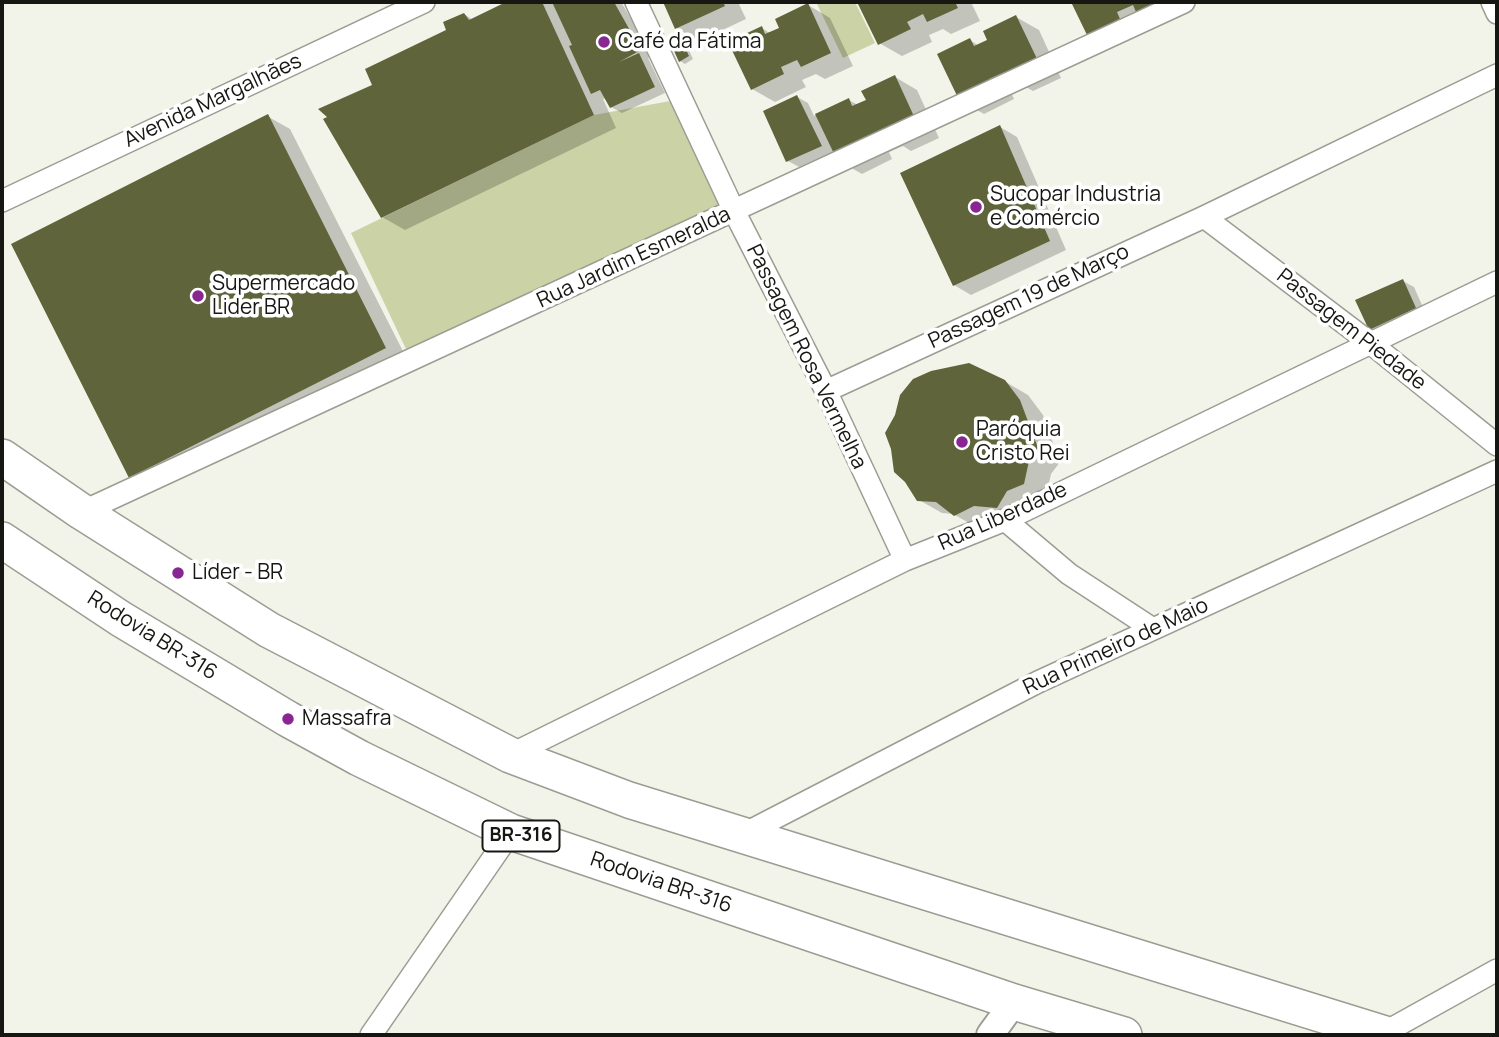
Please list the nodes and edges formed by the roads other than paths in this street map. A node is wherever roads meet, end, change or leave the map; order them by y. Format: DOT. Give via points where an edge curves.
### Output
graph roads {
  1 [pos="424,2"];
  2 [pos="636,2"];
  3 [pos="1184,2"];
  4 [pos="1492,2"];
  5 [pos="1497,13"];
  6 [pos="1497,75"];
  7 [pos="2,201"];
  8 [pos="733,211"];
  9 [pos="1204,217"];
  10 [pos="1497,282"];
  11 [pos="1369,342"];
  12 [pos="826,391"];
  13 [pos="1497,445"];
  14 [pos="2,457"];
  15 [pos="1497,471"];
  16 [pos="82,512"];
  17 [pos="1005,520"];
  18 [pos="2,540"];
  19 [pos="905,560"];
  20 [pos="1153,629"];
  21 [pos="510,755"];
  22 [pos="511,832"];
  23 [pos="740,836"];
  24 [pos="1497,970"];
  25 [pos="1014,1002"];
  26 [pos="1385,1034"];
  27 [pos="371,1035"];
  28 [pos="990,1035"];
  29 [pos="1124,1035"];
  1 -- 7 [label="street, Avenida Margalhães"];
  2 -- 8 [label="street, Passagem Rosa Vermelha"];
  3 -- 8 [label="street, Rua Jardim Esmeralda"];
  4 -- 5 [label="street"];
  6 -- 9 [label="street, Passagem 19 de Março"];
  8 -- 12 [label="street, Passagem Rosa Vermelha"];
  8 -- 16 [label="street, Rua Jardim Esmeralda"];
  9 -- 11 [label="street, Passagem Piedade"];
  9 -- 12 [label="street, Passagem 19 de Março"];
  10 -- 11 [label="street, Rua Liberdade"];
  11 -- 13 [label="street, Passagem Piedade"];
  11 -- 17 [label="street, Rua Liberdade"];
  12 -- 19 [label="street, Passagem Rosa Vermelha"];
  14 -- 16 [label="highway"];
  15 -- 20 [label="street, Rua Primeiro de Maio"];
  16 -- 21 [label="highway" via="269,630"];
  17 -- 19 [label="street, Rua Liberdade"];
  17 -- 20 [label="street" via="1069,574"];
  18 -- 22 [label="highway, Rodovia BR-316 / BR-316" via="121,619 288,719"];
  19 -- 21 [label="street, Rua Liberdade"];
  20 -- 23 [label="street, Rua Primeiro de Maio" via="1038,682"];
  21 -- 23 [label="highway"];
  22 -- 25 [label="highway, Rodovia BR-316 / BR-316"];
  22 -- 27 [label="street"];
  23 -- 26 [label="highway"];
  24 -- 26 [label="street"];
  25 -- 28 [label="street"];
  25 -- 29 [label="highway, Rodovia BR-316 / BR-316"];
}
